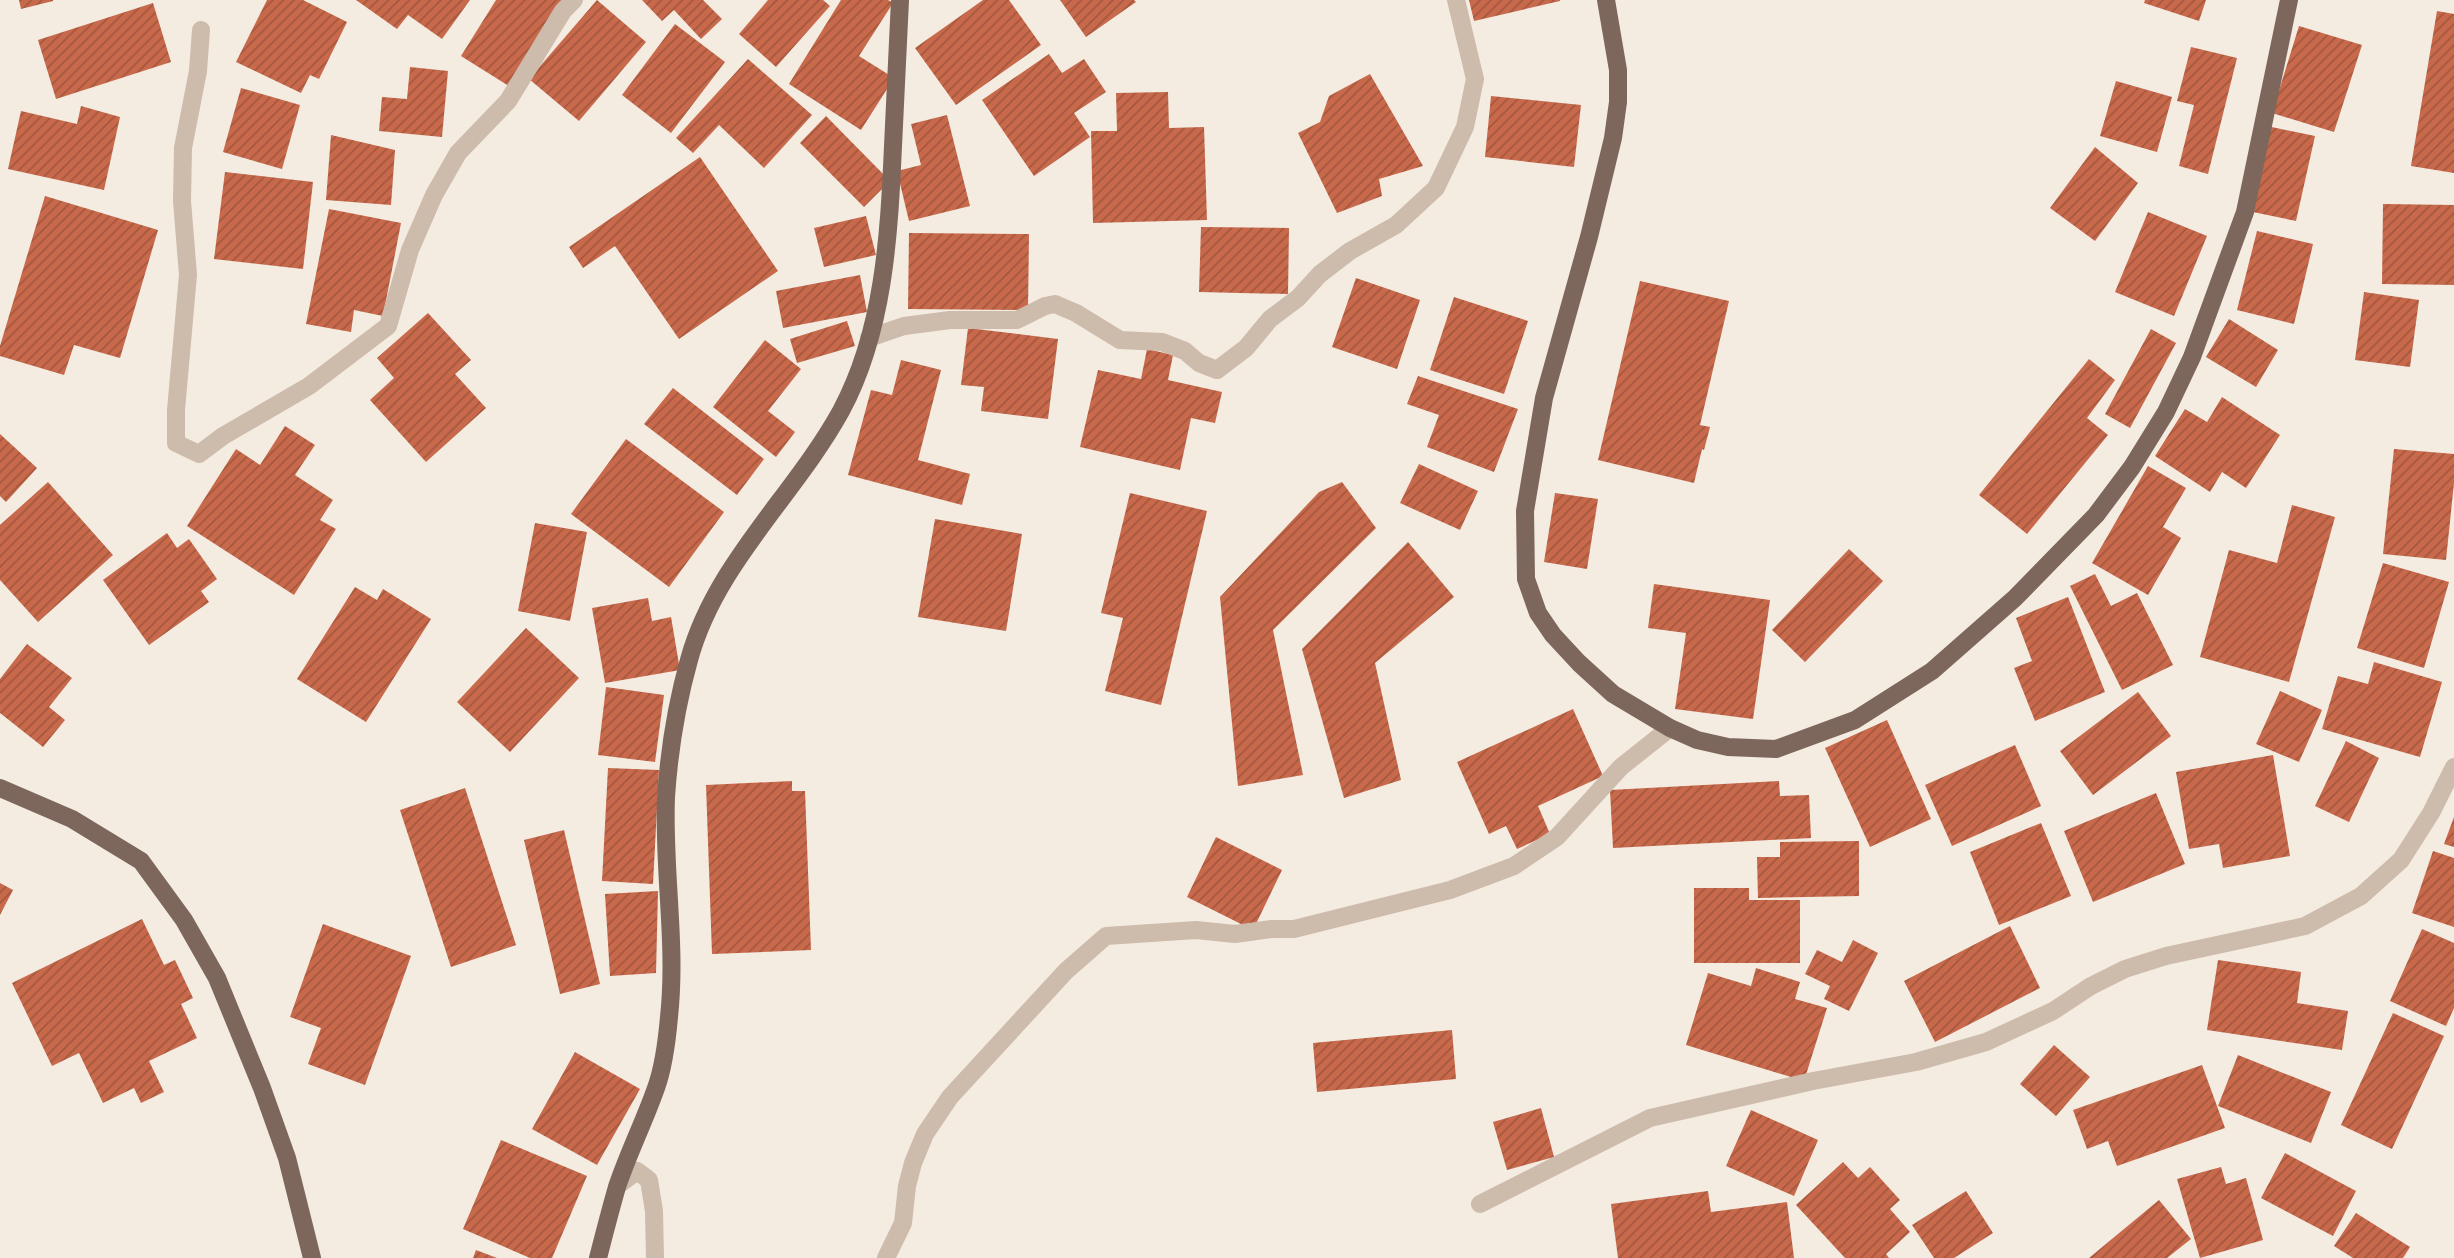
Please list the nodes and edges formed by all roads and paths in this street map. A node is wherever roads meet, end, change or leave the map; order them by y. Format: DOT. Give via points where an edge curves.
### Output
graph roads {
  1 [pos="574,0"];
  2 [pos="900,0"];
  3 [pos="1456,0"];
  4 [pos="1606,0"];
  5 [pos="2289,0"];
  6 [pos="201,30"];
  7 [pos="869,338"];
  8 [pos="1670,728"];
  9 [pos="2454,766"];
  10 [pos="0,788"];
  11 [pos="617,1186"];
  12 [pos="1480,1204"];
  13 [pos="312,1258"];
  14 [pos="598,1258"];
  15 [pos="654,1258"];
  16 [pos="886,1258"];
  1 -- 6 [label="street" via="508,101 458,153 440,184 410,250 388,326 309,386 199,454 176,443 176,410 188,275 183,149"];
  2 -- 7 [label="main road" via="890,211 883,277"];
  3 -- 7 [label="street" via="1475,79 1465,127 1436,188 1396,225 1320,274 1270,319 1246,348 1217,370 1162,342 1120,340 1055,304 1017,320 950,320 904,326"];
  4 -- 8 [label="main road" via="1618,70 1618,102 1589,237 1544,398 1525,511 1526,579 1538,613 1579,663 1614,694"];
  5 -- 8 [label="main road" via="2245,212 2197,345 2166,412 2096,515 2015,598 1932,671 1855,720 1776,748 1728,747"];
  7 -- 11 [label="main road" via="841,410 727,574 689,658 666,798 670,973 666,1041 657,1085"];
  8 -- 16 [label="street" via="1621,767 1557,837 1514,866 1450,890 1294,929 1107,936 1066,971 936,1116 913,1163 903,1223"];
  9 -- 12 [label="street" via="2401,860 2361,896 2305,926 2125,969 2053,1011 1986,1042 1916,1062 1650,1118"];
  10 -- 13 [label="main road" via="72,819 141,861 184,920 217,978 262,1087"];
  11 -- 14 [label="main road"];
  11 -- 15 [label="street" via="637,1171 649,1180"];
}
